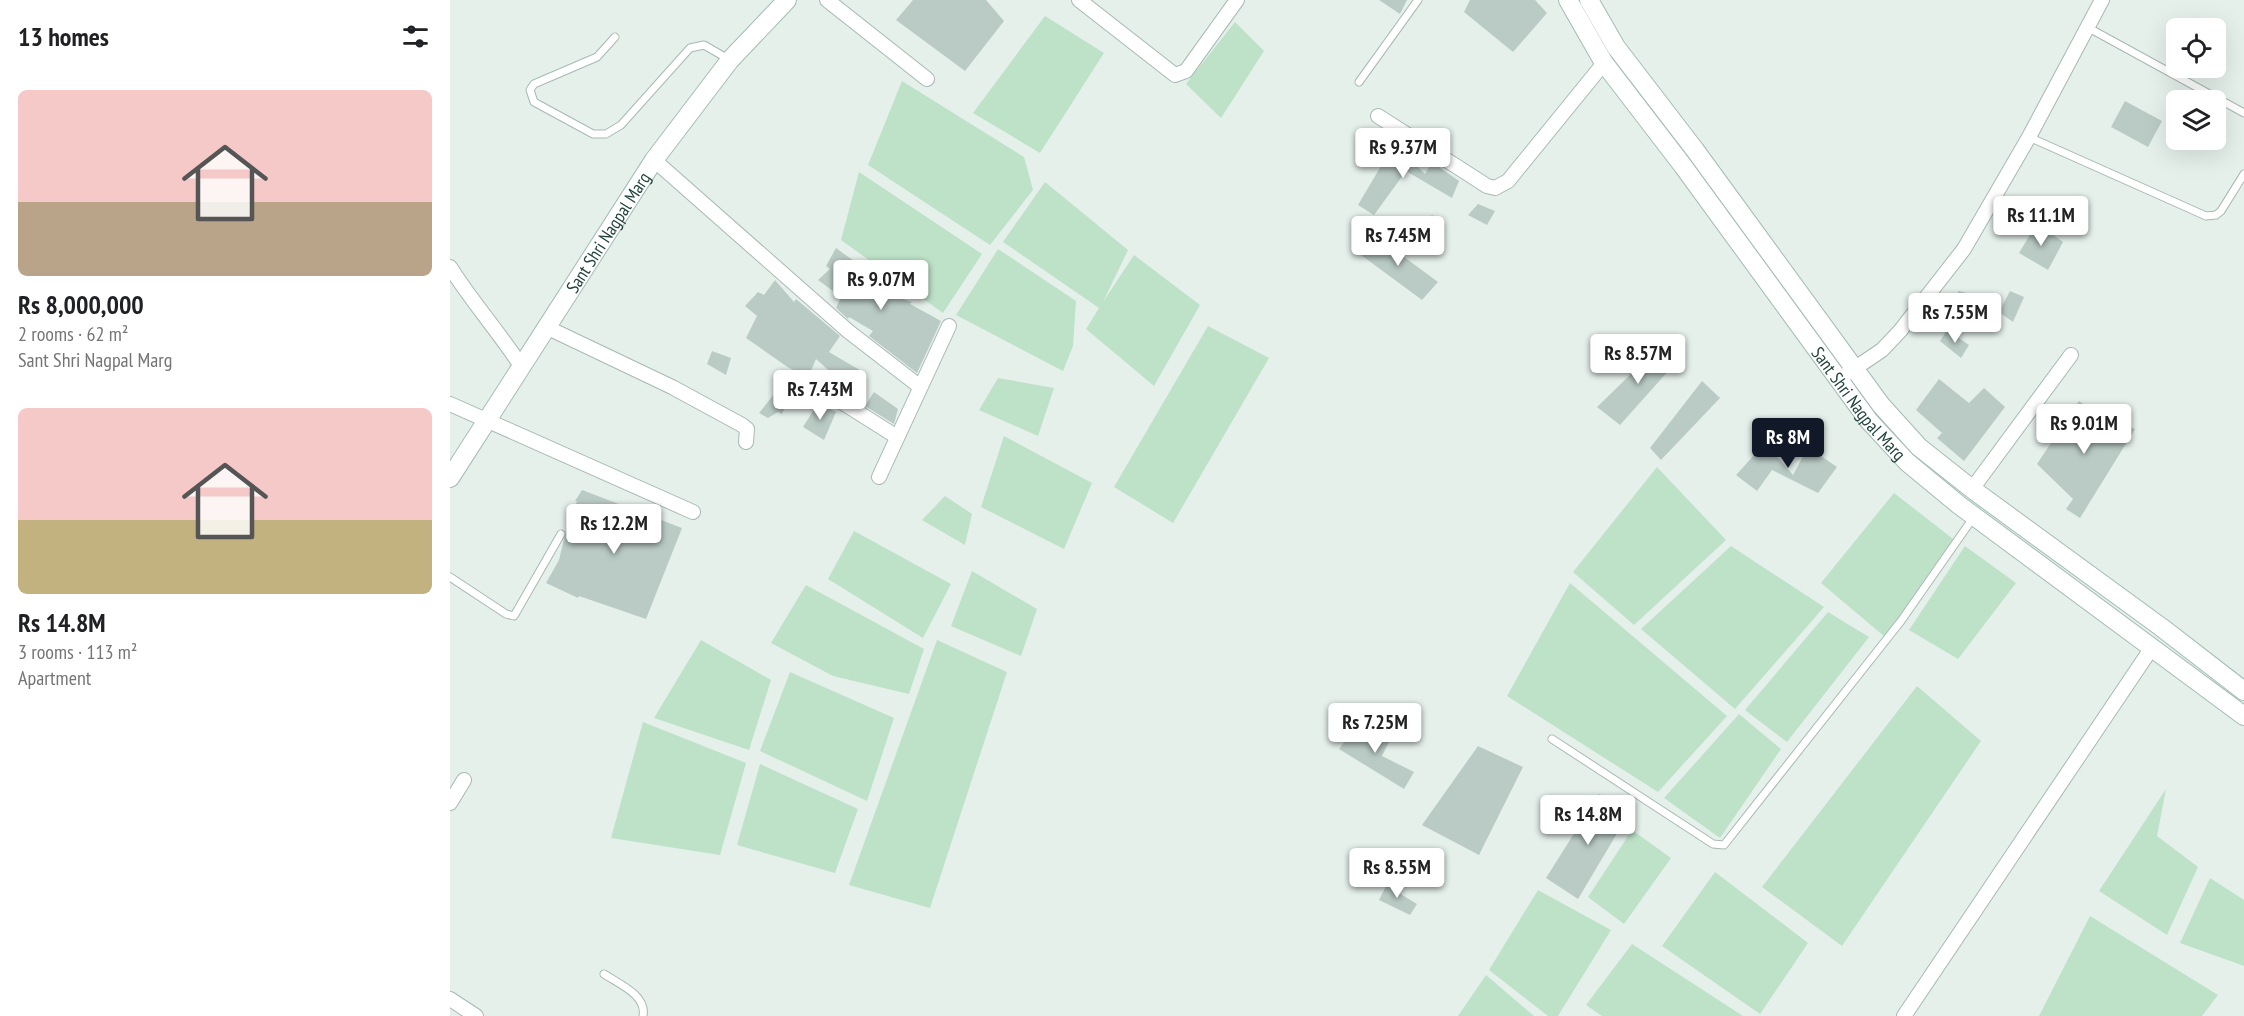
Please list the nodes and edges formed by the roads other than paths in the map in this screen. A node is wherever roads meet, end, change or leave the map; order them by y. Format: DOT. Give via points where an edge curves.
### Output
graph roads {
  1 [pos="787,0"];
  2 [pos="827,0"];
  3 [pos="1079,0"];
  4 [pos="1237,0"];
  5 [pos="1418,0"];
  6 [pos="1568,0"];
  7 [pos="1589,0"];
  8 [pos="2102,0"];
  9 [pos="2087,27"];
  10 [pos="615,38"];
  11 [pos="730,60"];
  12 [pos="1604,63"];
  13 [pos="927,79"];
  14 [pos="1359,82"];
  15 [pos="2244,113"];
  16 [pos="1378,116"];
  17 [pos="2029,137"];
  18 [pos="654,160"];
  19 [pos="2244,174"];
  20 [pos="450,267"];
  21 [pos="949,326"];
  22 [pos="546,327"];
  23 [pos="2071,355"];
  24 [pos="521,366"];
  25 [pos="1855,369"];
  26 [pos="1839,379"];
  27 [pos="810,382"];
  28 [pos="919,386"];
  29 [pos="450,404"];
  30 [pos="487,421"];
  31 [pos="897,437"];
  32 [pos="746,442"];
  33 [pos="879,477"];
  34 [pos="450,478"];
  35 [pos="1971,489"];
  36 [pos="693,512"];
  37 [pos="1974,516"];
  38 [pos="561,534"];
  39 [pos="450,577"];
  40 [pos="2151,620"];
  41 [pos="2145,644"];
  42 [pos="2244,691"];
  43 [pos="2244,716"];
  44 [pos="1552,739"];
  45 [pos="464,780"];
  46 [pos="450,803"];
  47 [pos="604,974"];
  48 [pos="450,999"];
  49 [pos="476,1016"];
  50 [pos="643,1016"];
  51 [pos="1904,1016"];
  1 -- 11 [label="street, Sant Shri Nagpal Marg"];
  2 -- 13 [label="street"];
  3 -- 4 [label="street" via="1175,75 1186,71"];
  5 -- 14 [label="lane"];
  6 -- 12 [label="street, Sant Shri Nagpal Marg"];
  7 -- 25 [label="street, Sant Shri Nagpal Marg" via="1616,47"];
  8 -- 9 [label="street"];
  9 -- 15 [label="lane"];
  9 -- 17 [label="street"];
  10 -- 11 [label="lane" via="597,57 534,84 530,90 534,102 593,134 606,134 621,125 690,48 704,45"];
  11 -- 18 [label="street, Sant Shri Nagpal Marg"];
  12 -- 16 [label="street" via="1508,182 1495,188 1486,186"];
  12 -- 26 [label="street, Sant Shri Nagpal Marg"];
  17 -- 19 [label="lane" via="2206,216 2221,211"];
  17 -- 25 [label="street" via="1964,249 1900,331"];
  18 -- 22 [label="street, Sant Shri Nagpal Marg"];
  18 -- 28 [label="street" via="848,331"];
  20 -- 24 [label="street" via="474,306"];
  21 -- 28 [label="street"];
  22 -- 24 [label="street, Sant Shri Nagpal Marg"];
  22 -- 32 [label="street" via="742,425 747,429"];
  23 -- 35 [label="street"];
  24 -- 30 [label="street, Sant Shri Nagpal Marg"];
  25 -- 26 [label="street"];
  25 -- 35 [label="street, Sant Shri Nagpal Marg" via="1919,447"];
  26 -- 37 [label="street, Sant Shri Nagpal Marg" via="1869,421 1907,462"];
  27 -- 31 [label="street"];
  28 -- 31 [label="street"];
  29 -- 30 [label="street"];
  30 -- 34 [label="street, Sant Shri Nagpal Marg"];
  30 -- 36 [label="street"];
  31 -- 33 [label="street"];
  35 -- 40 [label="street, Sant Shri Nagpal Marg"];
  37 -- 41 [label="street, Sant Shri Nagpal Marg"];
  37 -- 44 [label="lane" via="1901,621 1724,845 1713,844"];
  38 -- 39 [label="lane" via="514,616"];
  40 -- 41 [label="street"];
  40 -- 42 [label="street, Sant Shri Nagpal Marg"];
  41 -- 43 [label="street, Sant Shri Nagpal Marg"];
  41 -- 51 [label="street"];
  45 -- 46 [label="street"];
  47 -- 50 [label="lane" via="639,998 644,1006"];
  48 -- 49 [label="street"];
}
